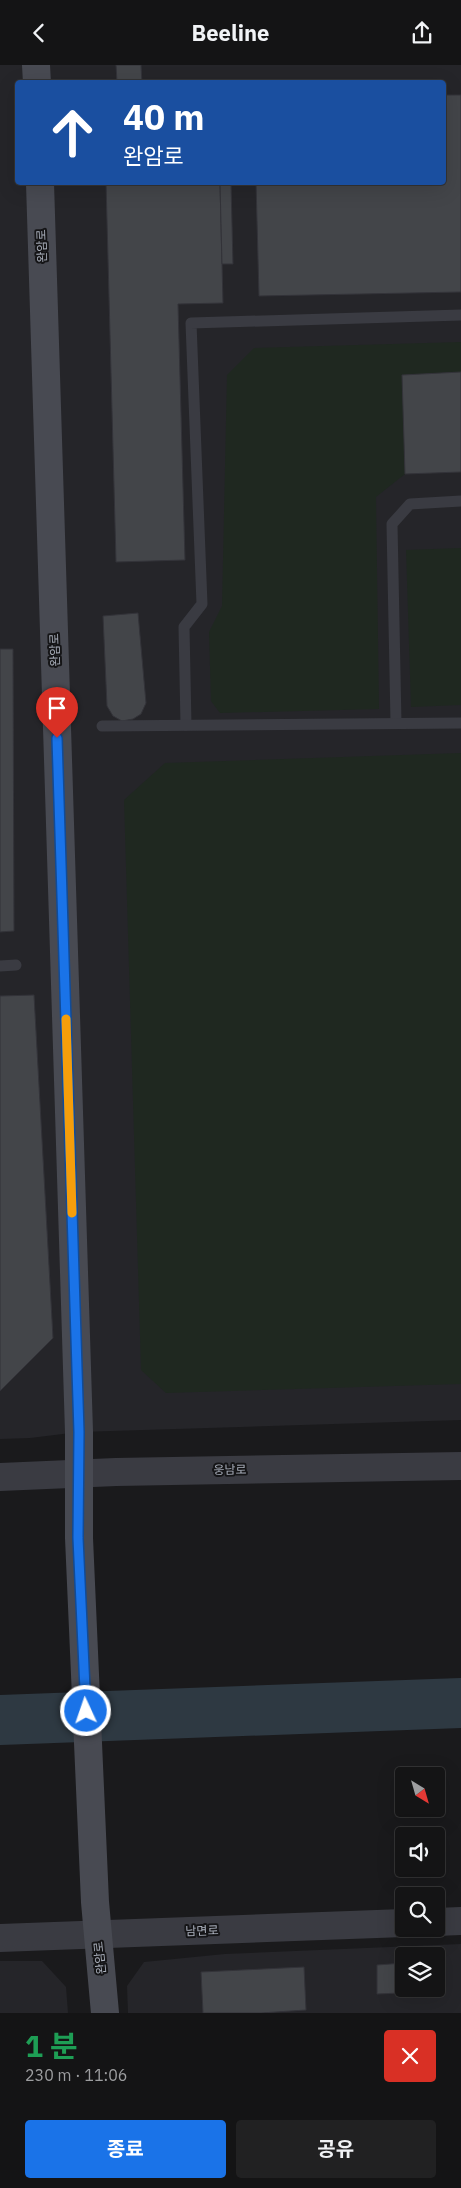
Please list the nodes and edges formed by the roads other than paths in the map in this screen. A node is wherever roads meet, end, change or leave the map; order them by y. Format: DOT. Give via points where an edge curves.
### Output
graph roads {
  1 [pos="36,65"];
  2 [pos="37,80"];
  3 [pos="40,185"];
  4 [pos="461,315"];
  5 [pos="461,501"];
  6 [pos="396,723"];
  7 [pos="461,723"];
  8 [pos="186,725"];
  9 [pos="102,726"];
  10 [pos="16,965"];
  11 [pos="0,966"];
  12 [pos="461,1466"];
  13 [pos="78,1473"];
  14 [pos="0,1477"];
  15 [pos="461,1921"];
  16 [pos="445,1922"];
  17 [pos="395,1923"];
  18 [pos="98,1935"];
  19 [pos="0,1938"];
  20 [pos="105,2013"];
  1 -- 2 [label="main road"];
  3 -- 13 [label="main road, 완암로"];
  4 -- 8 [label="lane" via="190,323 202,605 184,627"];
  5 -- 6 [label="lane" via="410,504 392,524"];
  6 -- 7 [label="lane"];
  6 -- 8 [label="lane"];
  8 -- 9 [label="lane"];
  10 -- 11 [label="lane"];
  12 -- 13 [label="street, 웅남로"];
  13 -- 14 [label="street, 웅남로"];
  13 -- 18 [label="main road, 완암로" via="78,1538"];
  15 -- 16 [label="street"];
  17 -- 18 [label="street, 남면로"];
  18 -- 19 [label="street, 남면로"];
  18 -- 20 [label="main road, 완암로"];
}
